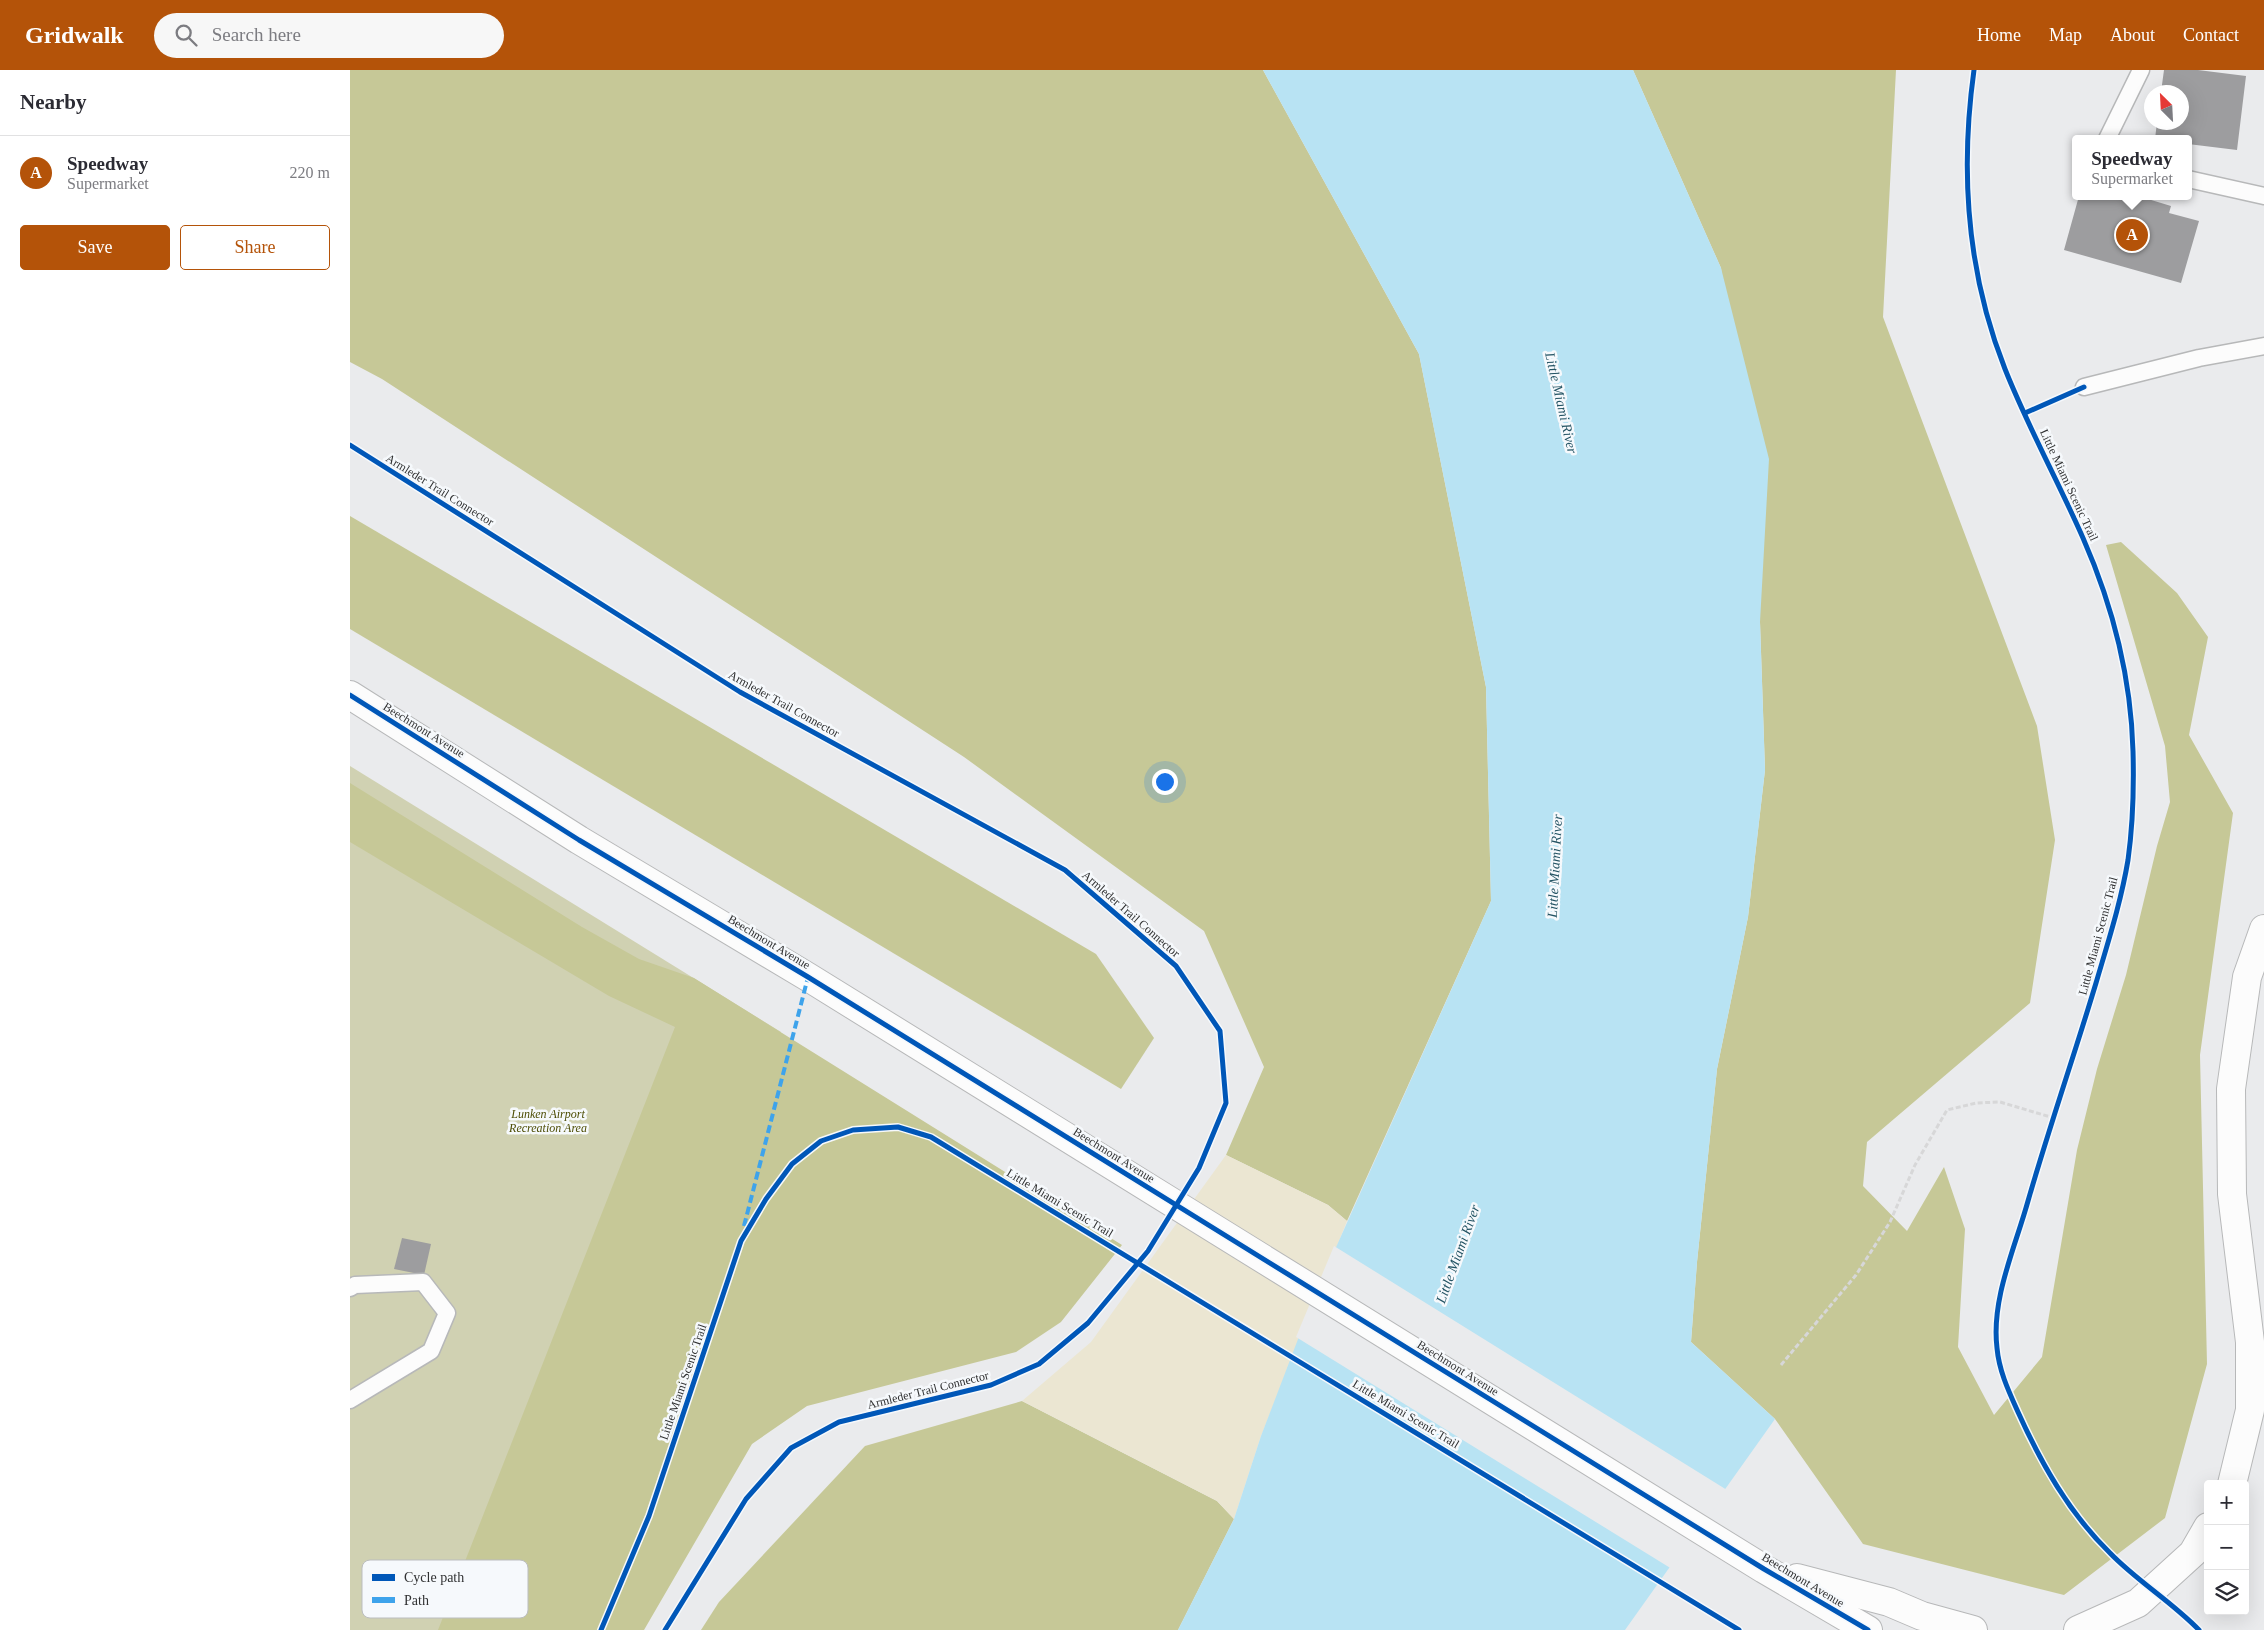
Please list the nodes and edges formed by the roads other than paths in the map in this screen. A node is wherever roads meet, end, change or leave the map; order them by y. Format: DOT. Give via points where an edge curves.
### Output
graph roads {
  1 [pos="2141,70"];
  2 [pos="2109,135"];
  3 [pos="2192,180"];
  4 [pos="2264,196"];
  5 [pos="2264,346"];
  6 [pos="2084,387"];
  7 [pos="350,696"];
  8 [pos="2264,929"];
  9 [pos="350,1288"];
  10 [pos="350,1400"];
  11 [pos="2233,1480"];
  12 [pos="2204,1534"];
  13 [pos="1764,1569"];
  14 [pos="1868,1630"];
  15 [pos="1973,1630"];
  16 [pos="2078,1630"];
  1 -- 2 [label="lane"];
  3 -- 4 [label="lane"];
  5 -- 6 [label="lane" via="2199,358"];
  7 -- 13 [label="highway, Beechmont Avenue"];
  8 -- 11 [label="highway" via="2248,977 2232,1089 2232,1194 2250,1342 2250,1410"];
  9 -- 10 [label="lane" via="355,1285 423,1282 447,1313 431,1351"];
  12 -- 16 [label="highway" via="2193,1553 2138,1603"];
  13 -- 14 [label="highway, Beechmont Avenue"];
  13 -- 15 [label="highway" via="1889,1602 1922,1616"];
}
